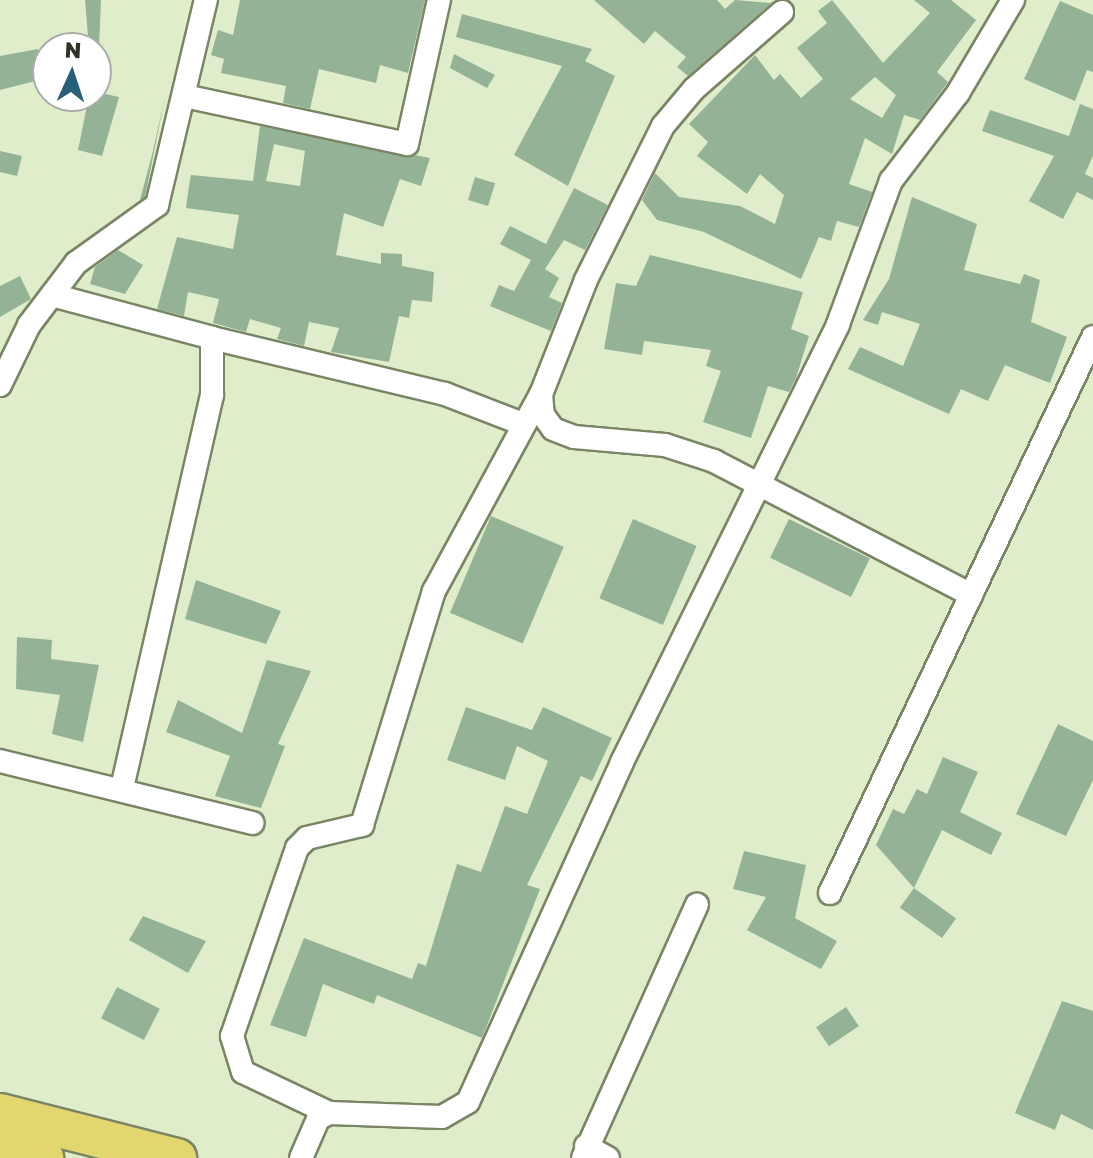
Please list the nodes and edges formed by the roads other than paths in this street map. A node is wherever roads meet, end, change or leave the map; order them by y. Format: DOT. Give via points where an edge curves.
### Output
graph roads {
  1 [pos="206,0"];
  2 [pos="439,0"];
  3 [pos="1013,0"];
  4 [pos="782,12"];
  5 [pos="185,96"];
  6 [pos="52,295"];
  7 [pos="1093,337"];
  8 [pos="212,338"];
  9 [pos="0,385"];
  10 [pos="541,394"];
  11 [pos="520,423"];
  12 [pos="761,489"];
  13 [pos="971,595"];
  14 [pos="0,761"];
  15 [pos="122,787"];
  16 [pos="253,823"];
  17 [pos="830,893"];
  18 [pos="697,904"];
  19 [pos="0,1113"];
  20 [pos="329,1113"];
  21 [pos="0,1146"];
  22 [pos="585,1152"];
  23 [pos="44,1158"];
  24 [pos="177,1158"];
  25 [pos="301,1158"];
  26 [pos="608,1158"];
  1 -- 5 [label="street"];
  2 -- 5 [label="street" via="407,144"];
  3 -- 12 [label="street" via="958,93 891,181 838,324"];
  4 -- 10 [label="street" via="694,89 663,126 586,280"];
  5 -- 6 [label="street" via="157,205 76,263"];
  6 -- 8 [label="street"];
  6 -- 9 [label="street"];
  7 -- 13 [label="street"];
  8 -- 11 [label="street" via="445,394"];
  8 -- 15 [label="street" via="212,395"];
  10 -- 11 [label="street"];
  10 -- 12 [label="street" via="553,429 665,445 714,461"];
  11 -- 20 [label="street" via="434,591 362,825 307,838 297,848 232,1036 233,1056 250,1078"];
  12 -- 13 [label="street"];
  12 -- 20 [label="street" via="622,762 468,1102 442,1117"];
  13 -- 17 [label="street"];
  14 -- 15 [label="street"];
  15 -- 16 [label="street"];
  18 -- 22 [label="street"];
  19 -- 24 [label="highway"];
  20 -- 25 [label="street" via="318,1119"];
  21 -- 23 [label="highway"];
  22 -- 26 [label="street"];
}
